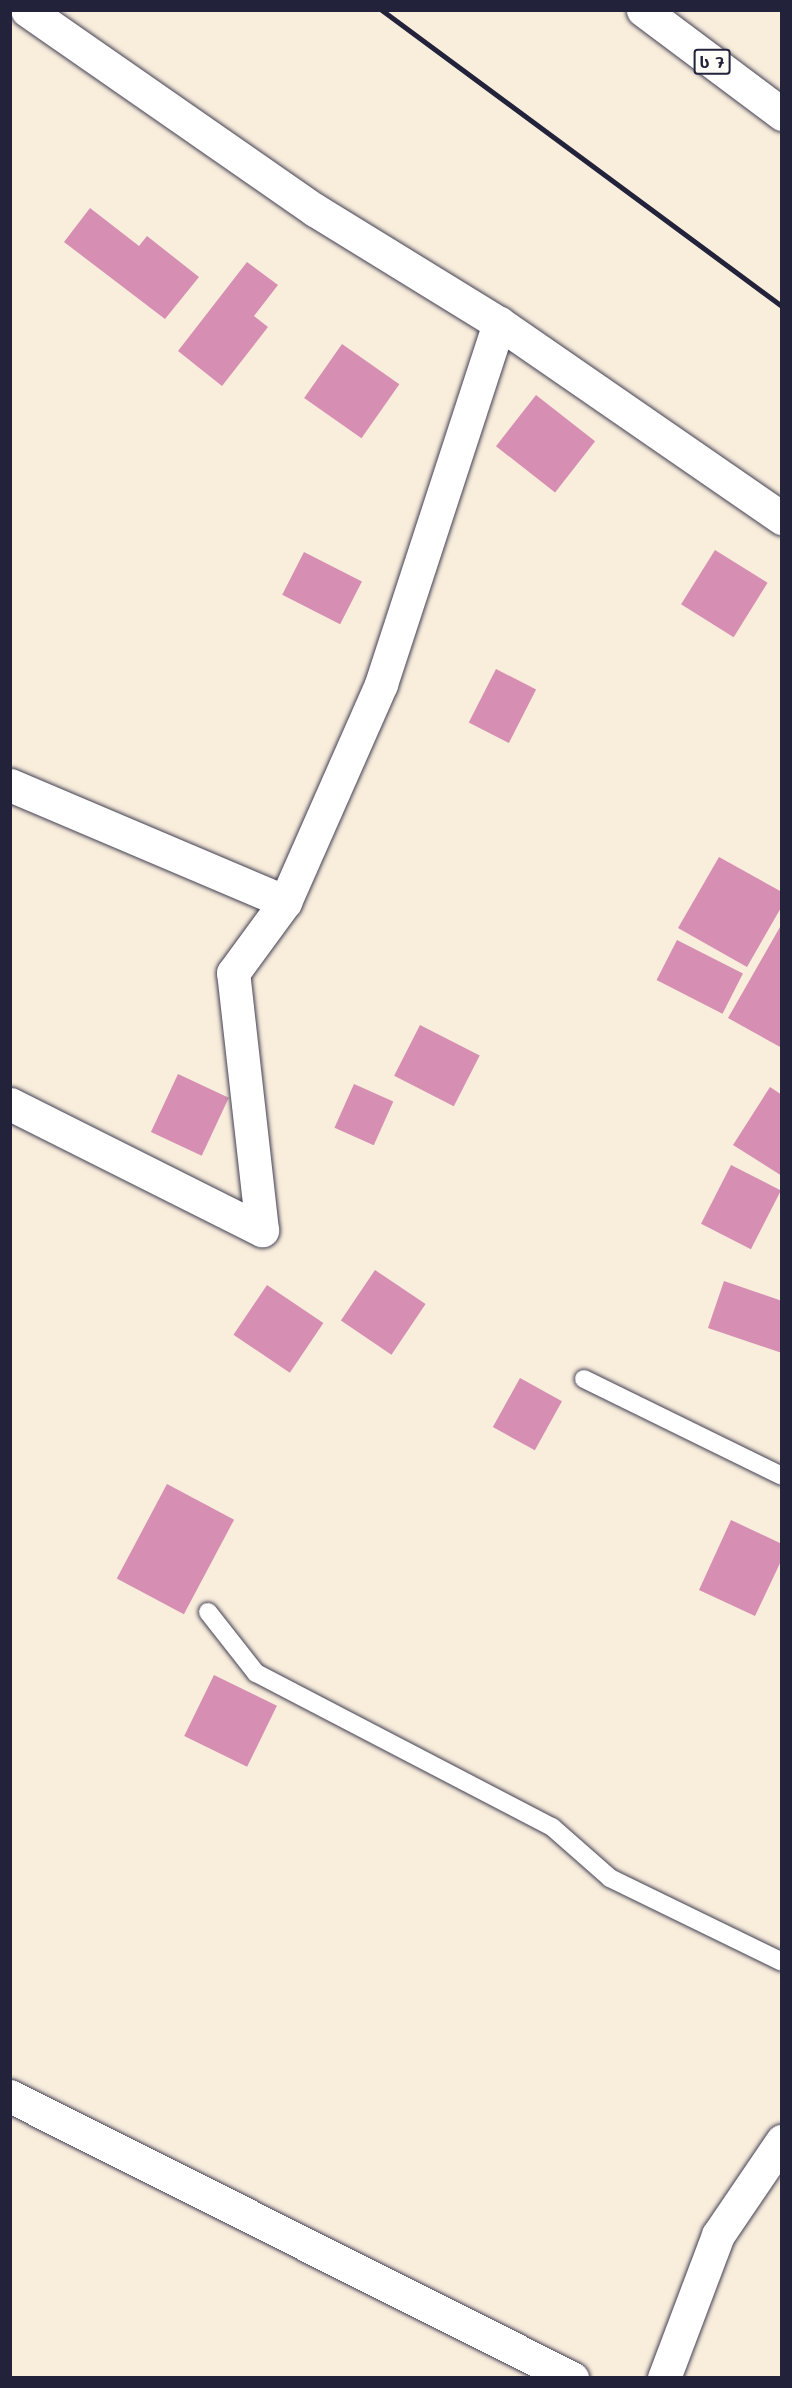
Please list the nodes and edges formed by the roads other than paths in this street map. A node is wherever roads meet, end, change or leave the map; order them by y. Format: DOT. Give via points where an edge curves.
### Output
graph roads {
  1 [pos="27,10"];
  2 [pos="655,15"];
  3 [pos="782,114"];
  4 [pos="499,323"];
  5 [pos="782,518"];
  6 [pos="10,785"];
  7 [pos="285,902"];
  8 [pos="10,1104"];
  9 [pos="584,1379"];
  10 [pos="782,1476"];
  11 [pos="208,1612"];
  12 [pos="782,1962"];
  13 [pos="10,2096"];
  14 [pos="782,2141"];
  15 [pos="572,2378"];
  16 [pos="664,2378"];
  1 -- 4 [label="main road" via="315,210"];
  2 -- 3 [label="main road, ს 7"];
  4 -- 5 [label="main road"];
  4 -- 7 [label="main road" via="381,684"];
  6 -- 7 [label="main road"];
  7 -- 8 [label="main road" via="232,974 262,1230"];
  9 -- 10 [label="lane"];
  11 -- 12 [label="lane" via="256,1673 552,1827 610,1878"];
  13 -- 15 [label="main road"];
  14 -- 16 [label="main road" via="718,2235"];
}
